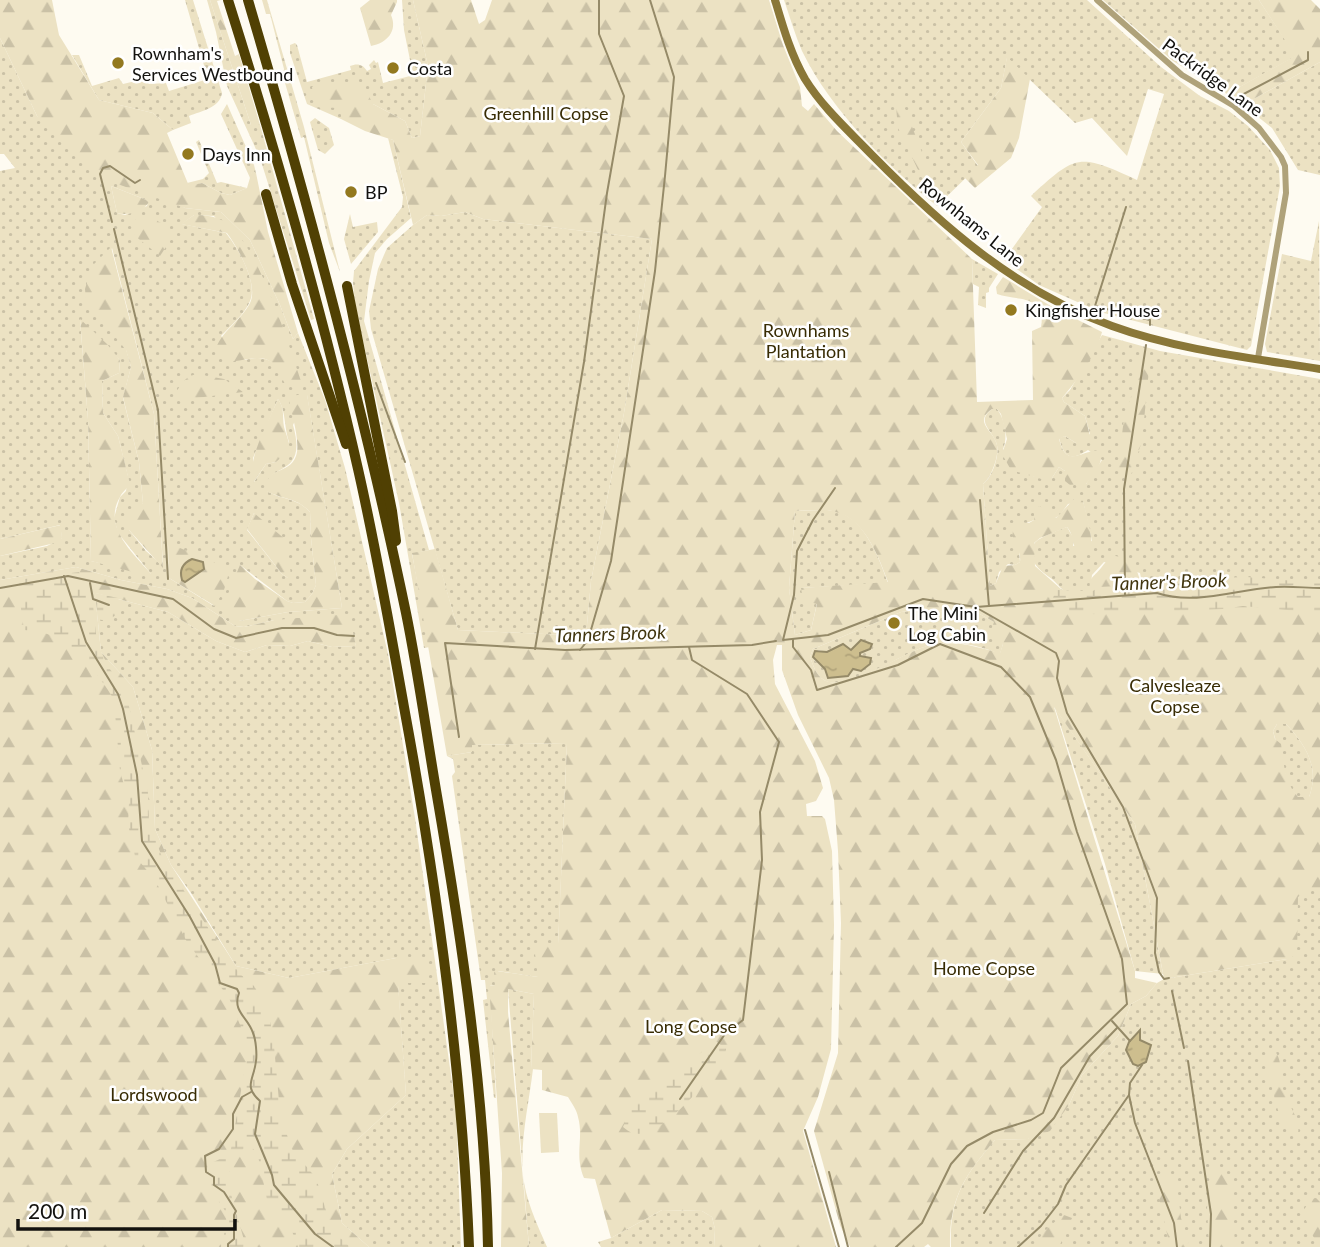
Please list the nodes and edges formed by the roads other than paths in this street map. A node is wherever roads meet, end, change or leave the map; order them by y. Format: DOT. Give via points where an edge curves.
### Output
graph roads {
  1 [pos="228,0"];
  2 [pos="248,0"];
  3 [pos="775,0"];
  4 [pos="1097,0"];
  5 [pos="266,194"];
  6 [pos="346,286"];
  7 [pos="1258,358"];
  8 [pos="1320,369"];
  9 [pos="358,469"];
  10 [pos="406,617"];
  11 [pos="470,1247"];
  12 [pos="488,1247"];
  1 -- 9 [label="highway" via="314,288"];
  2 -- 10 [label="highway" via="335,309"];
  3 -- 7 [label="street, Rownhams Lane" via="794,55 820,100 916,200 986,258 1042,294 1115,327"];
  4 -- 7 [label="street, Packridge Lane" via="1181,75 1247,116 1281,157 1286,193"];
  5 -- 9 [label="highway" via="322,375"];
  6 -- 10 [label="highway" via="392,511"];
  7 -- 8 [label="street, Rownhams Lane"];
  9 -- 11 [label="highway" via="431,859 451,1012"];
  10 -- 12 [label="highway" via="467,984 487,1185"];
}
